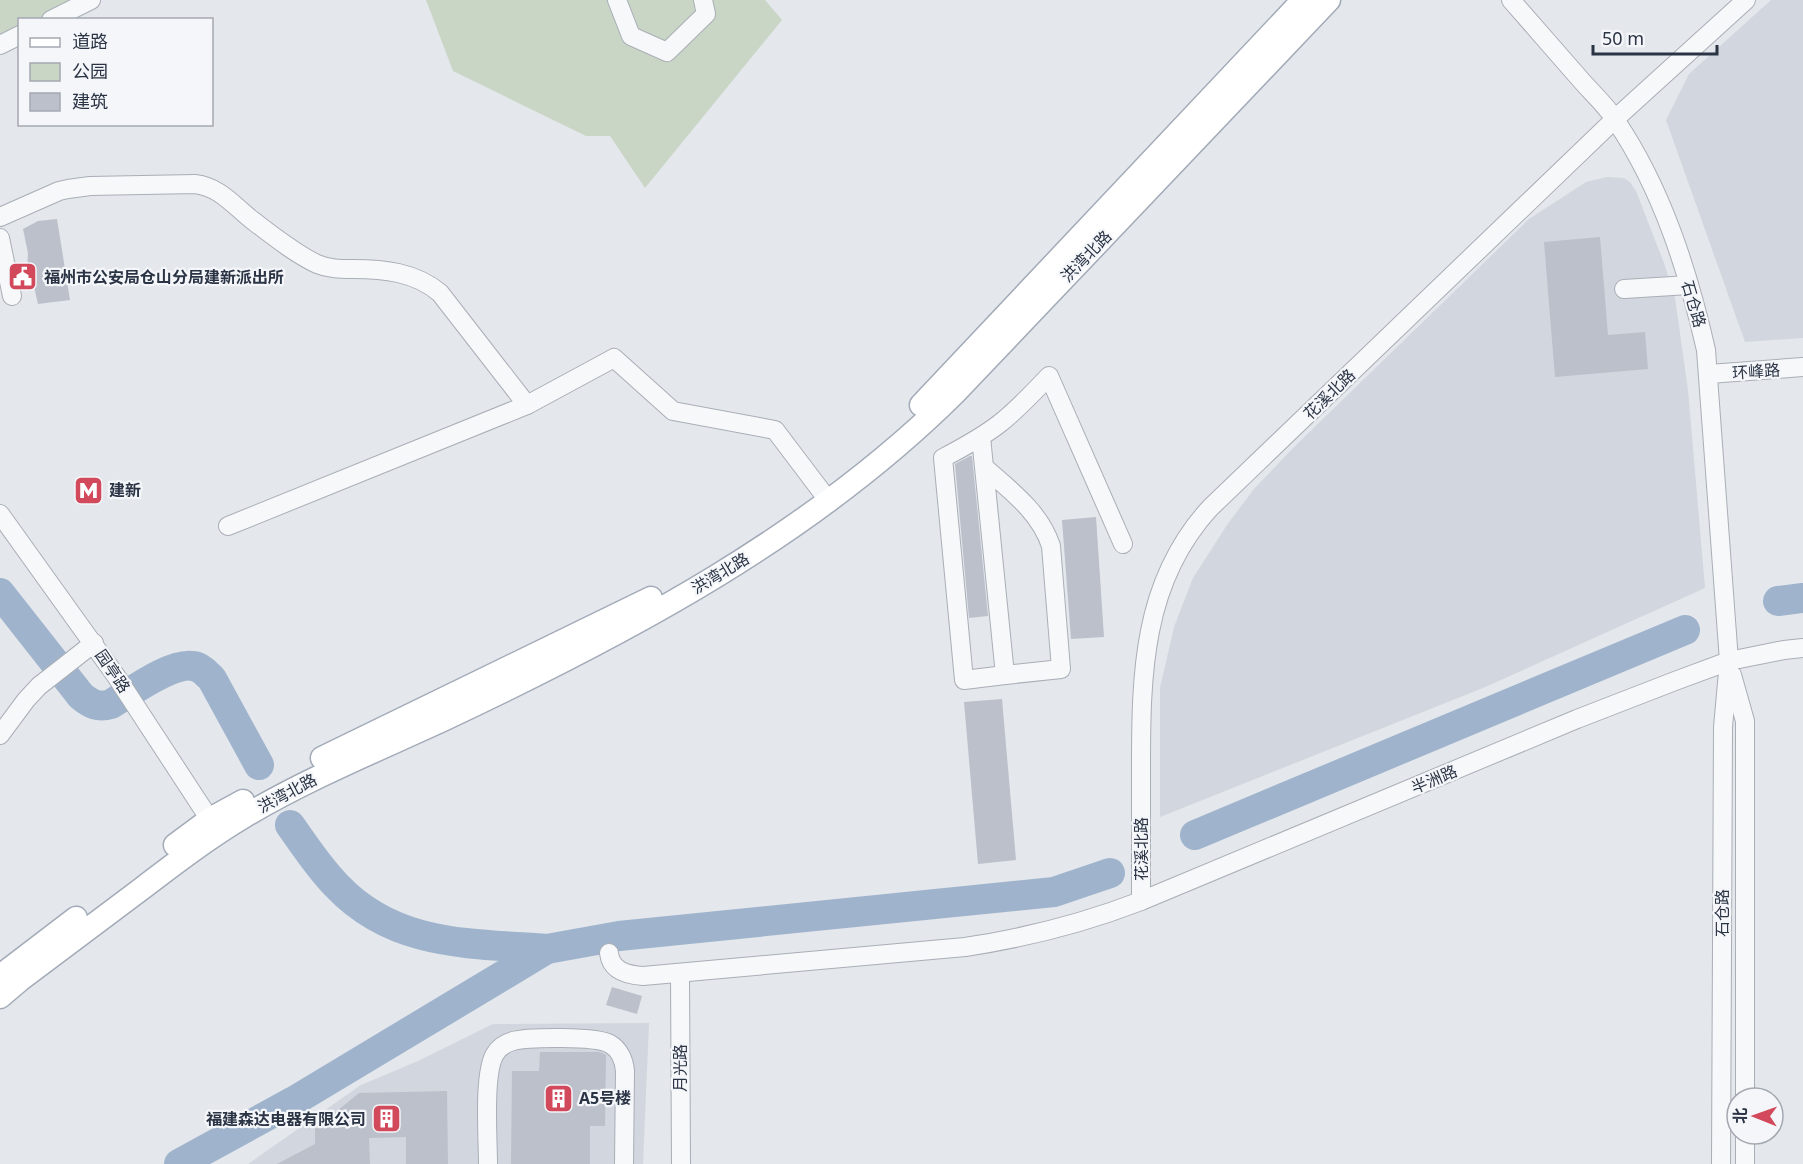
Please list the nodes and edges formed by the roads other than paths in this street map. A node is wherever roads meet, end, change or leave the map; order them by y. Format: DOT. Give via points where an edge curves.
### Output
graph roads {
  1 [pos="91,0"];
  2 [pos="617,0"];
  3 [pos="704,0"];
  4 [pos="1303,0"];
  5 [pos="1329,0"];
  6 [pos="1511,0"];
  7 [pos="1746,0"];
  8 [pos="55,18"];
  9 [pos="18,36"];
  10 [pos="0,45"];
  11 [pos="1615,119"];
  12 [pos="0,217"];
  13 [pos="0,238"];
  14 [pos="1689,285"];
  15 [pos="1624,289"];
  16 [pos="12,296"];
  17 [pos="1803,367"];
  18 [pos="1709,374"];
  19 [pos="527,405"];
  20 [pos="981,437"];
  21 [pos="984,467"];
  22 [pos="825,494"];
  23 [pos="0,514"];
  24 [pos="228,526"];
  25 [pos="1123,544"];
  26 [pos="94,643"];
  27 [pos="1803,648"];
  28 [pos="1729,662"];
  29 [pos="1005,675"];
  30 [pos="0,735"];
  31 [pos="214,826"];
  32 [pos="1141,901"];
  33 [pos="609,953"];
  34 [pos="680,973"];
  35 [pos="0,976"];
  36 [pos="0,998"];
  37 [pos="1745,1086"];
  38 [pos="1745,1146"];
  39 [pos="488,1164"];
  40 [pos="624,1164"];
  41 [pos="681,1164"];
  42 [pos="1721,1164"];
  43 [pos="1745,1164"];
  1 -- 8 [label="street"];
  2 -- 3 [label="street" via="631,36 667,52 706,14"];
  4 -- 22 [label="main road, 洪湾北路" via="932,394"];
  5 -- 22 [label="main road, 洪湾北路" via="955,393 900,444"];
  6 -- 11 [label="street, 石仓路"];
  7 -- 11 [label="street, 花溪北路"];
  9 -- 10 [label="street"];
  11 -- 14 [label="street, 石仓路" via="1658,200"];
  11 -- 32 [label="street, 花溪北路" via="1210,508 1183,542 1154,613 1144,658"];
  12 -- 19 [label="street" via="59,191 80,187 195,184 213,188 270,233 330,269 381,270 431,285"];
  13 -- 16 [label="street"];
  14 -- 15 [label="street"];
  14 -- 18 [label="street, 石仓路"];
  17 -- 18 [label="street, 环峰路"];
  18 -- 28 [label="street, 石仓路"];
  19 -- 22 [label="street" via="614,358 673,411 775,430"];
  19 -- 24 [label="street"];
  20 -- 21 [label="street"];
  20 -- 25 [label="street" via="1014,412 1049,376"];
  20 -- 29 [label="street" via="943,458 964,680"];
  21 -- 29 [label="street"];
  21 -- 29 [label="street" via="1035,516 1051,546 1061,669"];
  22 -- 31 [label="main road, 洪湾北路" via="750,555 620,632 244,816"];
  23 -- 26 [label="street, 园亭路"];
  26 -- 30 [label="street" via="26,700"];
  26 -- 31 [label="street, 园亭路"];
  27 -- 28 [label="street, 半洲路"];
  28 -- 32 [label="street, 半洲路" via="1576,719"];
  28 -- 37 [label="street, 石仓路" via="1744,721"];
  28 -- 42 [label="street, 石仓路" via="1723,727"];
  31 -- 35 [label="main road, 洪湾北路"];
  31 -- 36 [label="main road, 洪湾北路" via="180,859"];
  32 -- 34 [label="street, 半洲路" via="1103,916 965,947"];
  33 -- 34 [label="street, 半洲路" via="616,968 629,974"];
  34 -- 41 [label="street, 月光路"];
  38 -- 43 [label="street"];
  39 -- 40 [label="street" via="489,1077 495,1055 511,1042 544,1039 602,1041 620,1054 625,1071"];
}
